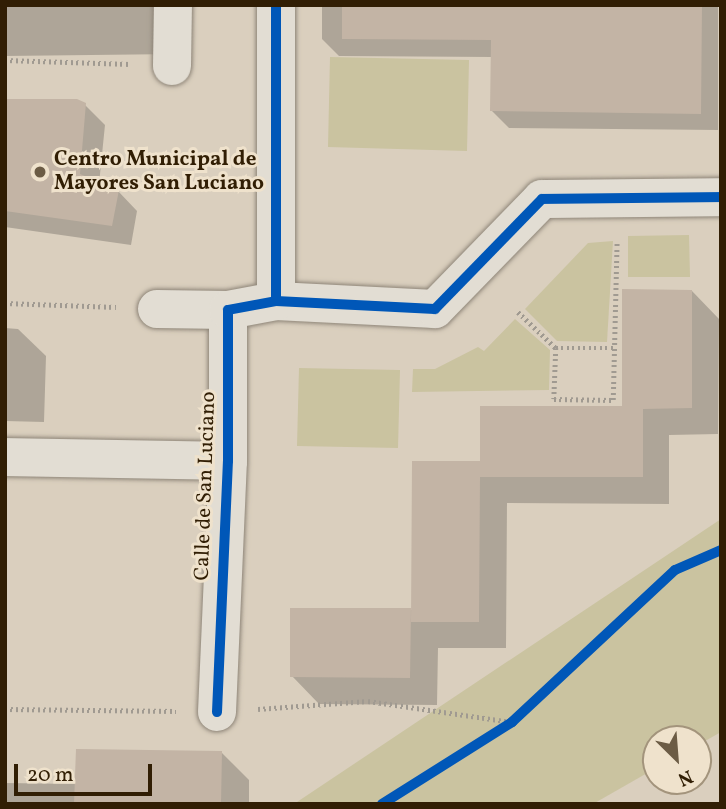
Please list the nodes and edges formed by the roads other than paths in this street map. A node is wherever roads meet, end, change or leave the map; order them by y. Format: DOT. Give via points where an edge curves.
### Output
graph roads {
  1 [pos="173,5"];
  2 [pos="276,5"];
  3 [pos="172,66"];
  4 [pos="721,197"];
  5 [pos="276,301"];
  6 [pos="157,309"];
  7 [pos="228,310"];
  8 [pos="5,457"];
  9 [pos="228,461"];
  10 [pos="217,712"];
  1 -- 3 [label="street"];
  2 -- 5 [label="street"];
  4 -- 5 [label="street" via="542,199 435,309"];
  5 -- 7 [label="street"];
  6 -- 7 [label="street"];
  7 -- 9 [label="street, Calle de San Luciano"];
  8 -- 9 [label="street, Calle de San Luciano"];
  9 -- 10 [label="street, Calle de San Luciano"];
}
